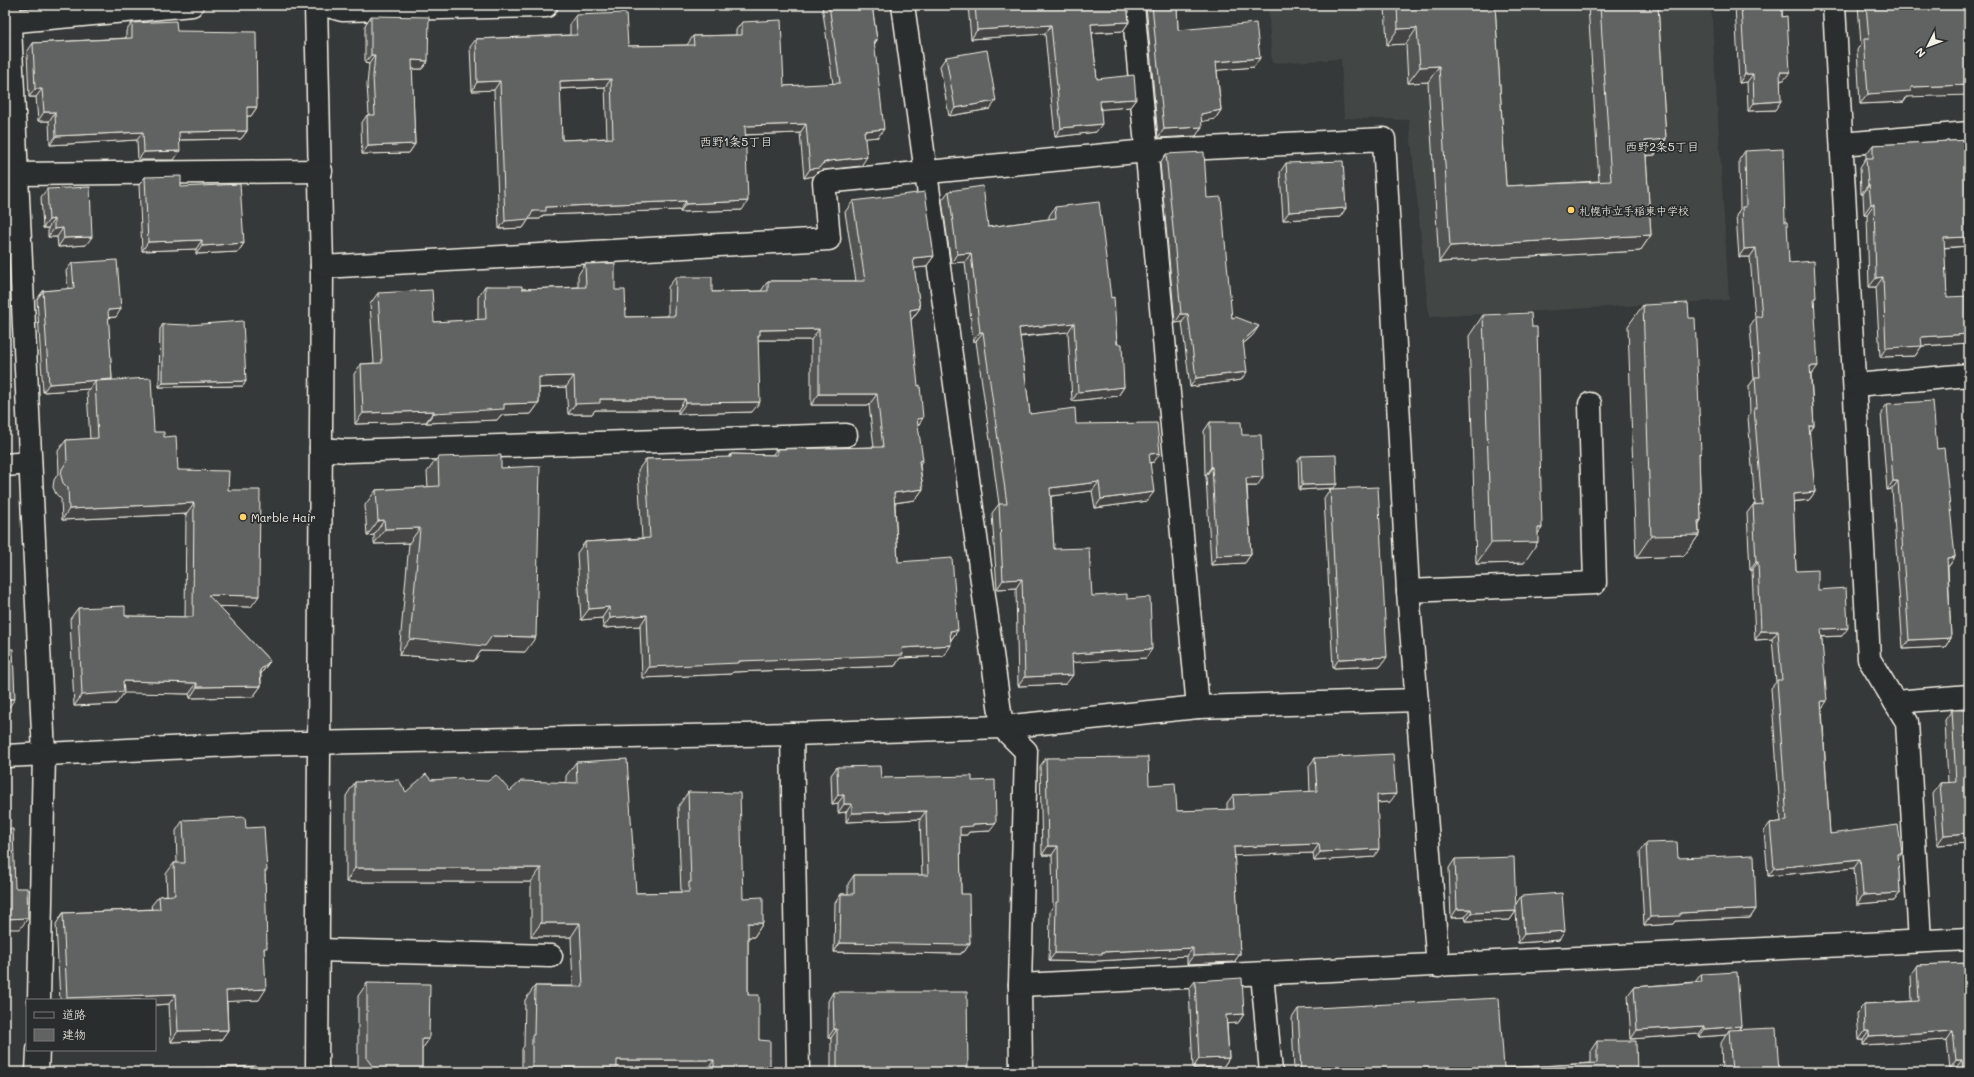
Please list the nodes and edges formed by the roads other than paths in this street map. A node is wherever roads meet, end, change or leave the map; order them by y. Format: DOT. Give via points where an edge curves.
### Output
graph roads {
  1 [pos="192,5"];
  2 [pos="316,5"];
  3 [pos="324,5"];
  4 [pos="903,5"];
  5 [pos="1133,5"];
  6 [pos="1834,5"];
  7 [pos="546,6"];
  8 [pos="8,16"];
  9 [pos="1969,133"];
  10 [pos="1842,144"];
  11 [pos="1147,151"];
  12 [pos="321,171"];
  13 [pos="926,173"];
  14 [pos="16,174"];
  15 [pos="322,266"];
  16 [pos="1969,375"];
  17 [pos="1854,385"];
  18 [pos="1590,404"];
  19 [pos="846,434"];
  20 [pos="321,449"];
  21 [pos="30,463"];
  22 [pos="5,465"];
  23 [pos="1408,591"];
  24 [pos="1969,696"];
  25 [pos="1417,700"];
  26 [pos="1896,702"];
  27 [pos="1198,707"];
  28 [pos="1002,727"];
  29 [pos="792,734"];
  30 [pos="319,744"];
  31 [pos="44,754"];
  32 [pos="5,756"];
  33 [pos="1969,939"];
  34 [pos="1920,941"];
  35 [pos="318,950"];
  36 [pos="551,956"];
  37 [pos="1438,966"];
  38 [pos="1262,974"];
  39 [pos="1020,985"];
  40 [pos="39,999"];
  41 [pos="38,1051"];
  42 [pos="37,1072"];
  43 [pos="317,1072"];
  44 [pos="798,1072"];
  45 [pos="1021,1072"];
  46 [pos="1271,1072"];
  1 -- 8 [label="street"];
  2 -- 12 [label="street"];
  3 -- 7 [label="street" via="342,10"];
  4 -- 13 [label="street"];
  5 -- 11 [label="street"];
  6 -- 10 [label="street"];
  8 -- 14 [label="street"];
  9 -- 10 [label="street"];
  10 -- 17 [label="street"];
  11 -- 13 [label="street"];
  11 -- 23 [label="street" via="1384,139"];
  11 -- 27 [label="street"];
  12 -- 14 [label="street"];
  12 -- 15 [label="street"];
  13 -- 15 [label="street" via="824,182 830,239"];
  13 -- 28 [label="street"];
  14 -- 21 [label="street"];
  15 -- 20 [label="street"];
  16 -- 17 [label="street"];
  17 -- 26 [label="street" via="1869,659"];
  18 -- 23 [label="street" via="1595,583"];
  19 -- 20 [label="street" via="347,451"];
  20 -- 30 [label="street"];
  21 -- 22 [label="street"];
  21 -- 31 [label="street"];
  23 -- 25 [label="street"];
  24 -- 26 [label="street"];
  25 -- 27 [label="street"];
  25 -- 37 [label="street"];
  26 -- 34 [label="street" via="1907,722"];
  27 -- 28 [label="street"];
  28 -- 29 [label="street"];
  28 -- 39 [label="street" via="1026,751"];
  29 -- 30 [label="street"];
  29 -- 44 [label="street"];
  30 -- 31 [label="street" via="251,744"];
  30 -- 35 [label="street"];
  31 -- 32 [label="street"];
  31 -- 40 [label="street"];
  33 -- 34 [label="street"];
  34 -- 37 [label="street"];
  35 -- 36 [label="street"];
  35 -- 43 [label="street"];
  37 -- 38 [label="street"];
  38 -- 39 [label="street"];
  38 -- 46 [label="street"];
  39 -- 45 [label="street"];
  41 -- 42 [label="street"];
}
